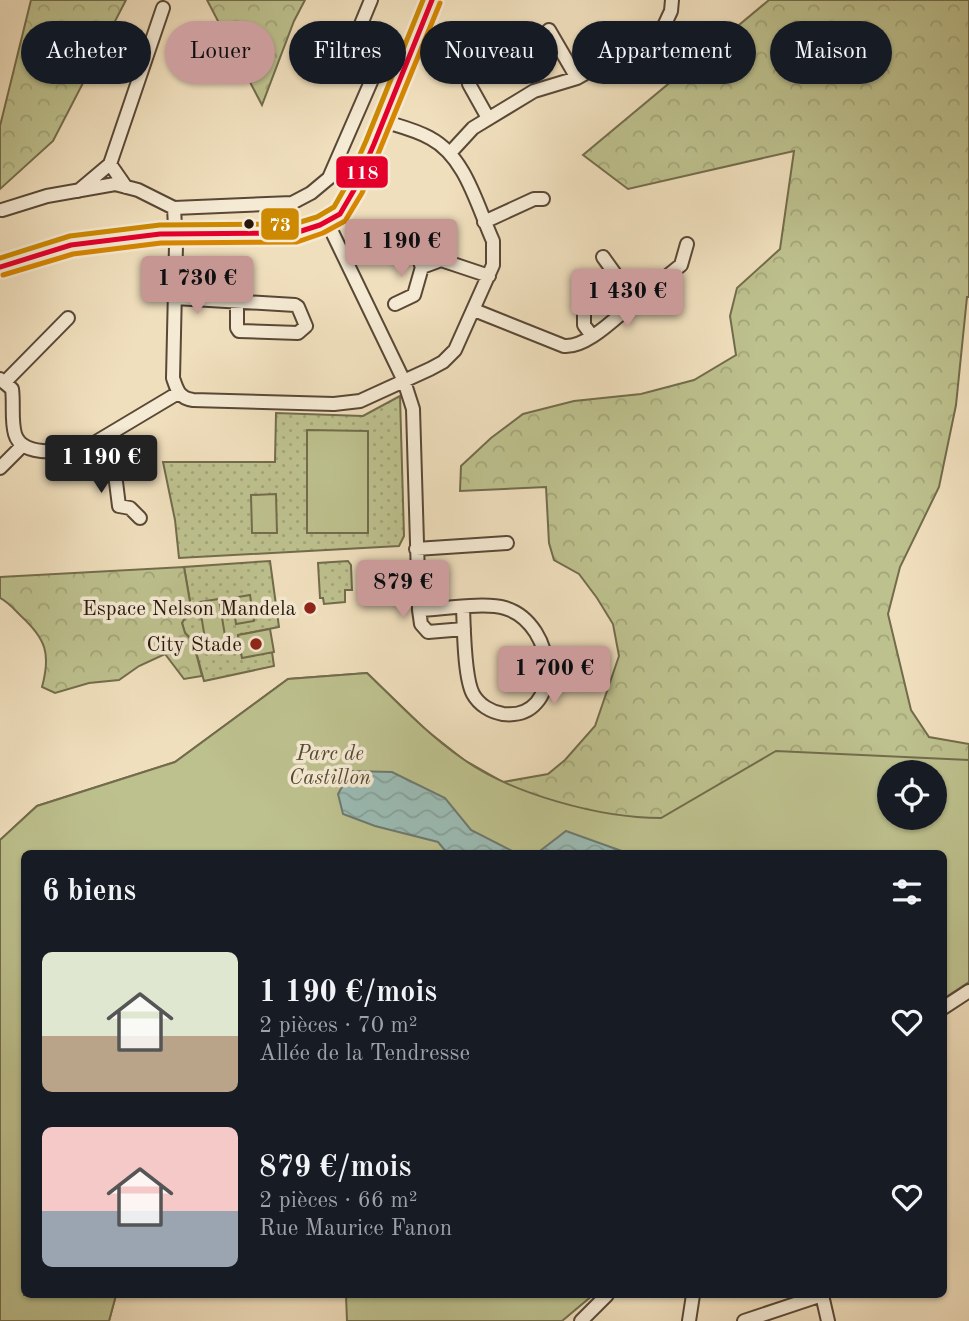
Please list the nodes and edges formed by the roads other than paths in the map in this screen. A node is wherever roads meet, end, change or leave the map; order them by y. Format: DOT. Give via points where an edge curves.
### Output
graph roads {
  1 [pos="371,0"];
  2 [pos="432,0"];
  3 [pos="672,0"];
  4 [pos="163,8"];
  5 [pos="362,21"];
  6 [pos="666,21"];
  7 [pos="558,46"];
  8 [pos="406,65"];
  9 [pos="572,71"];
  10 [pos="572,79"];
  11 [pos="370,84"];
  12 [pos="398,84"];
  13 [pos="469,84"];
  14 [pos="488,118"];
  15 [pos="383,121"];
  16 [pos="450,153"];
  17 [pos="110,164"];
  18 [pos="126,187"];
  19 [pos="78,191"];
  20 [pos="543,200"];
  21 [pos="174,208"];
  22 [pos="2,210"];
  23 [pos="484,222"];
  24 [pos="332,232"];
  25 [pos="424,232"];
  26 [pos="176,233"];
  27 [pos="687,244"];
  28 [pos="603,257"];
  29 [pos="0,267"];
  30 [pos="422,267"];
  31 [pos="489,276"];
  32 [pos="621,286"];
  33 [pos="175,298"];
  34 [pos="237,302"];
  35 [pos="634,303"];
  36 [pos="395,304"];
  37 [pos="474,310"];
  38 [pos="68,318"];
  39 [pos="592,336"];
  40 [pos="3,381"];
  41 [pos="404,381"];
  42 [pos="178,393"];
  43 [pos="100,440"];
  44 [pos="22,446"];
  45 [pos="0,468"];
  46 [pos="140,518"];
  47 [pos="508,543"];
  48 [pos="416,549"];
  49 [pos="463,608"];
  50 [pos="419,610"];
  51 [pos="464,629"];
  52 [pos="969,991"];
  53 [pos="947,1006"];
  54 [pos="604,1298"];
  55 [pos="693,1298"];
  56 [pos="813,1298"];
  57 [pos="823,1298"];
  58 [pos="581,1321"];
  59 [pos="689,1321"];
  60 [pos="744,1321"];
  61 [pos="828,1321"];
  1 -- 5 [label="street"];
  2 -- 8 [label="street"];
  3 -- 6 [label="street"];
  4 -- 17 [label="street"];
  7 -- 9 [label="street"];
  10 -- 14 [label="street" via="534,91"];
  11 -- 21 [label="street" via="329,178 311,193 292,203"];
  12 -- 15 [label="street"];
  13 -- 14 [label="street"];
  14 -- 16 [label="street"];
  15 -- 16 [label="street" via="429,137"];
  15 -- 26 [label="street" via="340,214 320,225 295,233"];
  16 -- 23 [label="street"];
  17 -- 18 [label="street"];
  17 -- 19 [label="street"];
  18 -- 19 [label="street" via="115,184"];
  18 -- 21 [label="street"];
  19 -- 22 [label="street"];
  20 -- 23 [label="street" via="534,199"];
  21 -- 26 [label="street"];
  23 -- 31 [label="street" via="493,241"];
  24 -- 41 [label="street"];
  25 -- 30 [label="street" via="410,238"];
  26 -- 29 [label="street" via="71,245"];
  26 -- 33 [label="street"];
  27 -- 35 [label="street" via="681,265"];
  28 -- 32 [label="street"];
  30 -- 31 [label="street" via="441,260"];
  30 -- 36 [label="street" via="414,295"];
  31 -- 37 [label="street"];
  32 -- 35 [label="street"];
  32 -- 39 [label="street" via="614,286 584,310 584,325"];
  33 -- 34 [label="street"];
  33 -- 42 [label="street" via="173,378"];
  34 -- 34 [label="street" via="295,305 306,326 298,333 239,331"];
  35 -- 39 [label="street"];
  37 -- 39 [label="street" via="564,346 578,346"];
  37 -- 41 [label="street" via="455,350 443,362"];
  38 -- 40 [label="street"];
  40 -- 44 [label="street" via="12,389 15,434"];
  41 -- 42 [label="street" via="360,401 334,404 193,400"];
  41 -- 48 [label="street" via="413,409"];
  42 -- 43 [label="street"];
  43 -- 44 [label="street" via="80,449 33,451"];
  43 -- 46 [label="street" via="114,466 119,506 130,508"];
  44 -- 45 [label="street"];
  47 -- 48 [label="street"];
  48 -- 50 [label="street"];
  49 -- 50 [label="street"];
  49 -- 51 [label="street"];
  49 -- 51 [label="street" via="507,609 526,620 540,637 548,677 535,704 509,714 495,713 482,704 469,682"];
  50 -- 51 [label="street" via="428,632"];
  52 -- 53 [label="street"];
  54 -- 58 [label="street"];
  55 -- 59 [label="street"];
  56 -- 60 [label="street"];
  57 -- 61 [label="street"];
}
